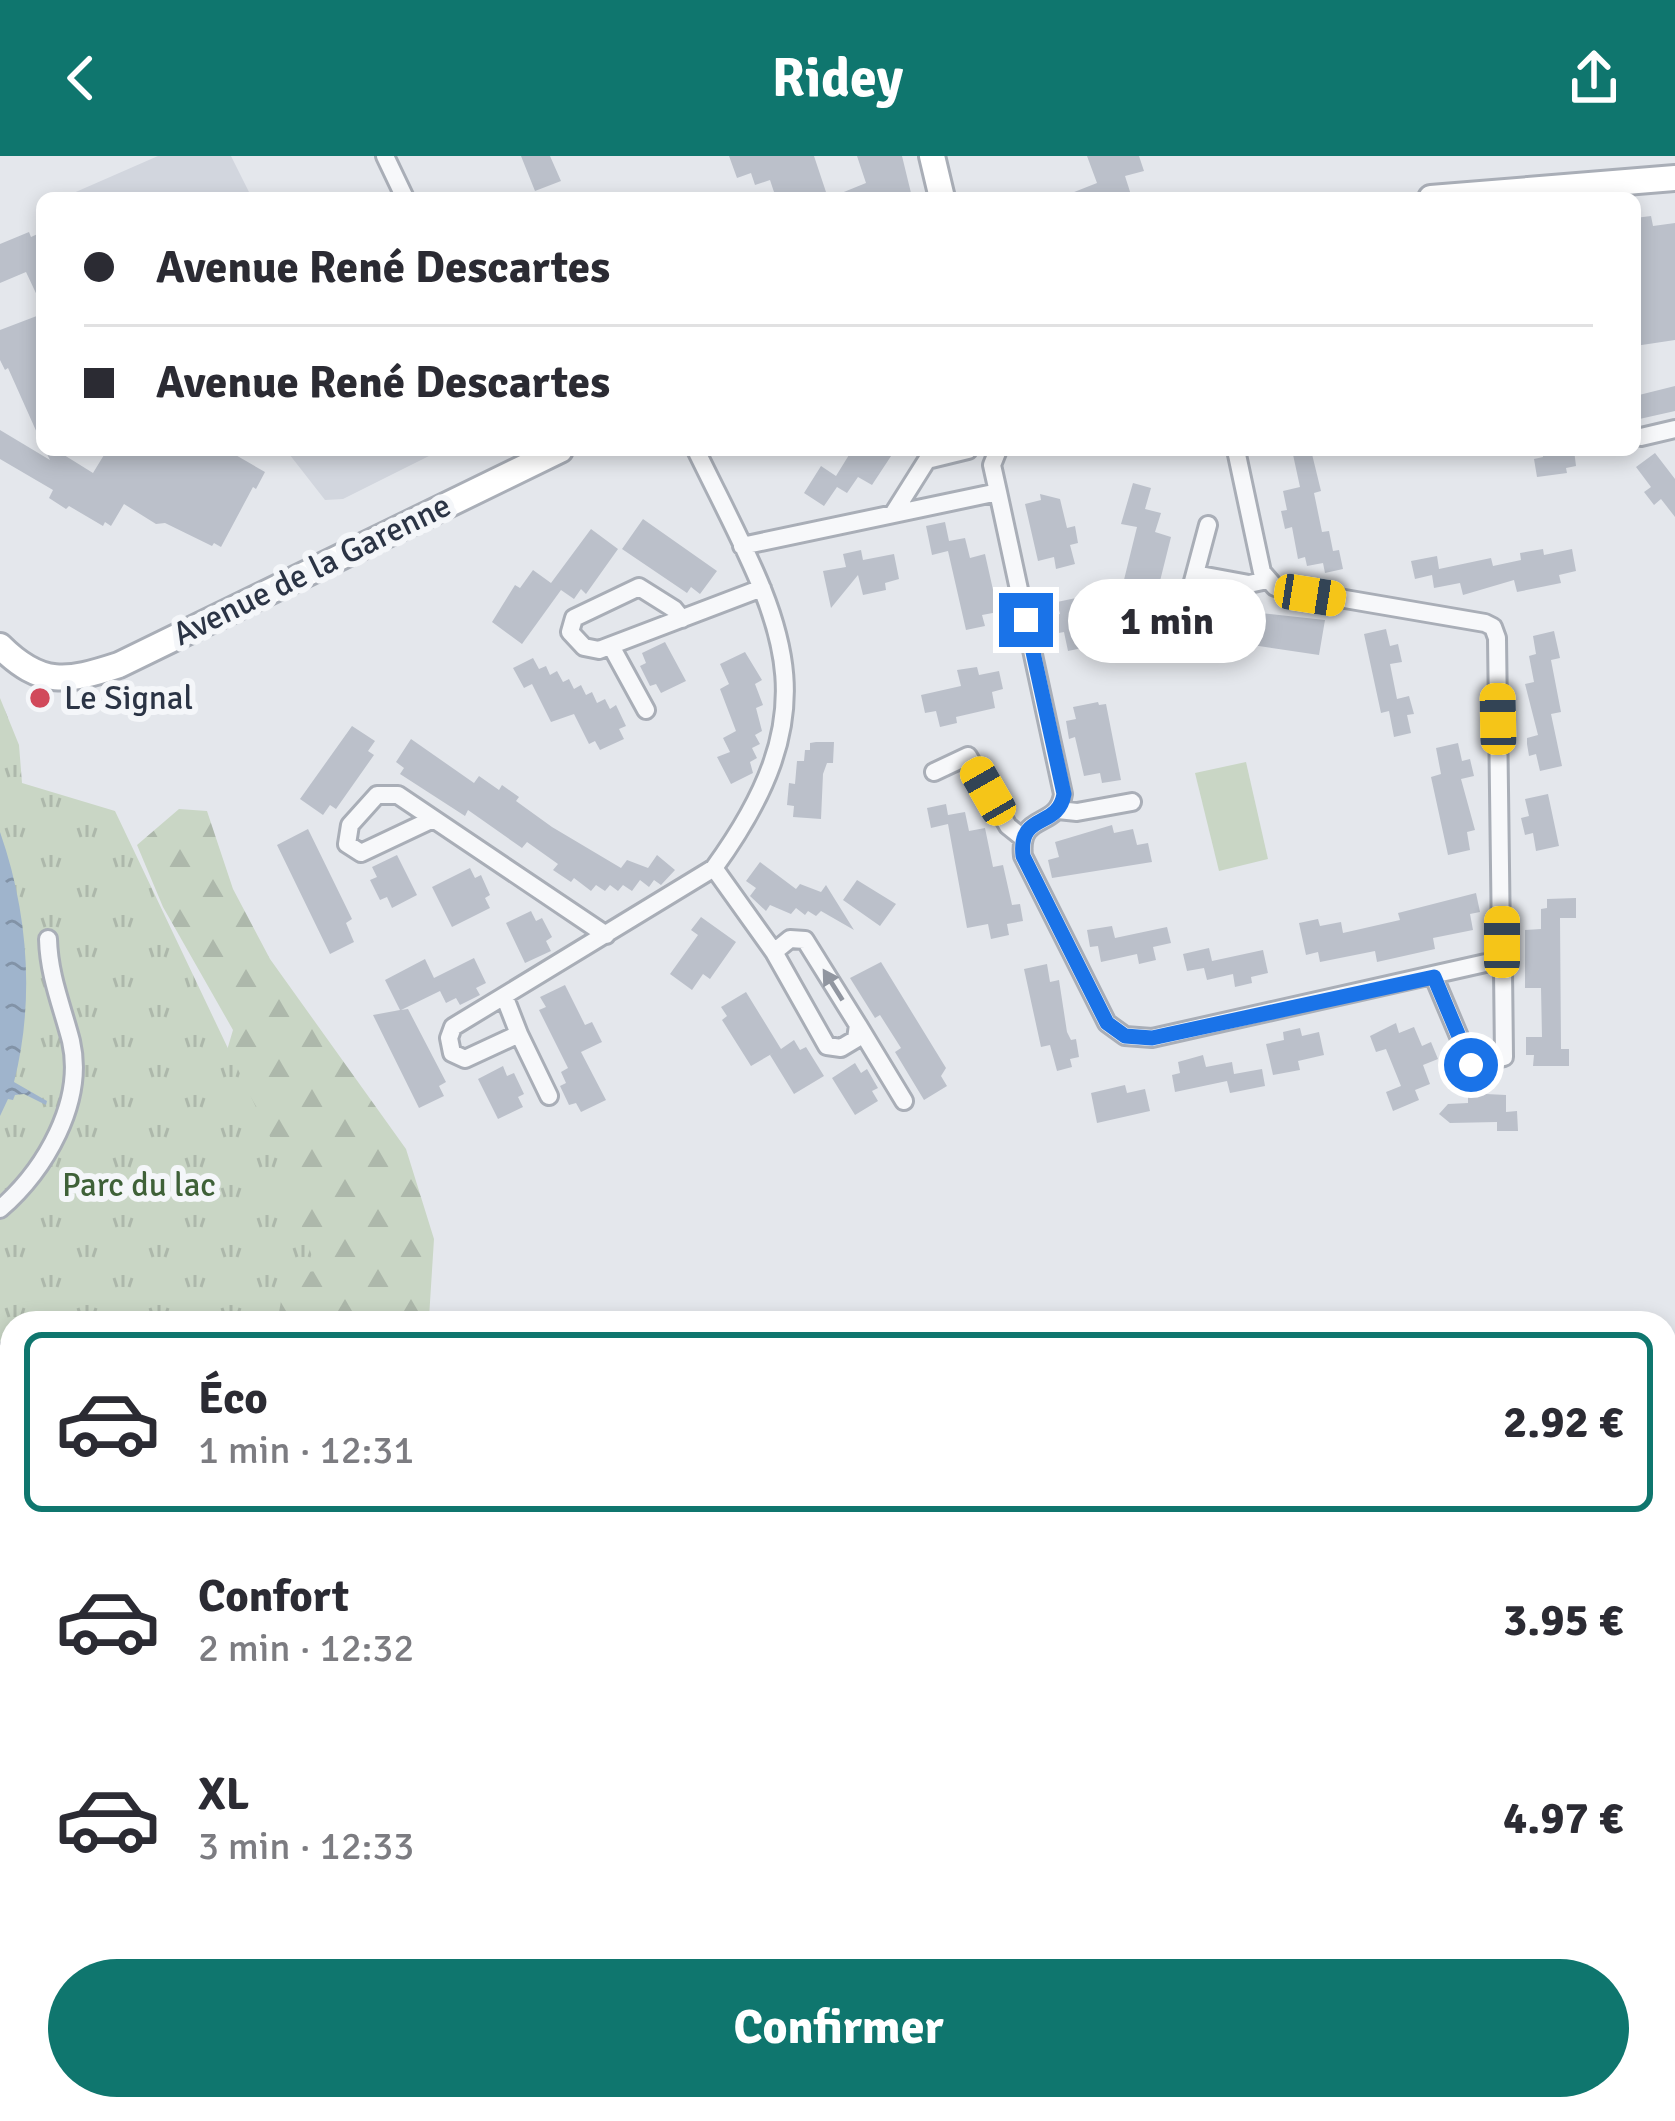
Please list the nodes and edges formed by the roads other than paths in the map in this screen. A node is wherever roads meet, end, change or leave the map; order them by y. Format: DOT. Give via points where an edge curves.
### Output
graph roads {
  1 [pos="385,156"];
  2 [pos="932,156"];
  3 [pos="1674,176"];
  4 [pos="402,192"];
  5 [pos="941,192"];
  6 [pos="1497,192"];
  7 [pos="1672,434"];
  8 [pos="1641,436"];
  9 [pos="528,456"];
  10 [pos="699,456"];
  11 [pos="943,456"];
  12 [pos="996,456"];
  13 [pos="1236,456"];
  14 [pos="998,492"];
  15 [pos="893,514"];
  16 [pos="1208,525"];
  17 [pos="742,546"];
  18 [pos="1195,574"];
  19 [pos="1267,580"];
  20 [pos="762,588"];
  21 [pos="1189,596"];
  22 [pos="682,619"];
  23 [pos="0,646"];
  24 [pos="611,646"];
  25 [pos="646,710"];
  26 [pos="934,772"];
  27 [pos="1132,802"];
  28 [pos="1058,810"];
  29 [pos="434,820"];
  30 [pos="1023,838"];
  31 [pos="714,868"];
  32 [pos="605,935"];
  33 [pos="48,939"];
  34 [pos="774,952"];
  35 [pos="1495,957"];
  36 [pos="1434,977"];
  37 [pos="505,998"];
  38 [pos="859,1025"];
  39 [pos="519,1034"];
  40 [pos="549,1096"];
  41 [pos="904,1101"];
  42 [pos="0,1209"];
  1 -- 4 [label="street"];
  2 -- 5 [label="street"];
  3 -- 6 [label="street"];
  7 -- 8 [label="street"];
  9 -- 23 [label="street, Avenue de la Garenne" via="98,672 52,679"];
  10 -- 17 [label="street"];
  11 -- 15 [label="street" via="927,460"];
  12 -- 14 [label="street"];
  13 -- 19 [label="street"];
  14 -- 15 [label="street"];
  14 -- 28 [label="street" via="1064,794"];
  15 -- 17 [label="street"];
  16 -- 18 [label="street"];
  17 -- 20 [label="street"];
  18 -- 19 [label="street"];
  18 -- 21 [label="street"];
  19 -- 35 [label="street" via="1285,591 1493,628 1502,942"];
  20 -- 22 [label="street"];
  20 -- 31 [label="street" via="782,644 787,712 762,794"];
  22 -- 24 [label="street"];
  22 -- 24 [label="street" via="639,587 574,618 570,632 584,647"];
  24 -- 25 [label="street"];
  26 -- 30 [label="street" via="968,756"];
  27 -- 28 [label="street"];
  28 -- 30 [label="street"];
  29 -- 29 [label="street" via="398,795 377,795 350,825 347,844 361,853"];
  29 -- 32 [label="street"];
  30 -- 36 [label="street" via="1030,874 1092,997 1125,1036 1152,1038"];
  31 -- 32 [label="street"];
  31 -- 34 [label="street"];
  32 -- 37 [label="street"];
  33 -- 42 [label="street" via="75,1065 71,1098 48,1151"];
  38 -- 34 [label="street, one-way" via="805,940"];
  34 -- 38 [label="street" via="827,1046 856,1039"];
  35 -- 36 [label="street"];
  35 -- 36 [label="street" via="1503,970 1504,1057 1471,1065"];
  37 -- 39 [label="street"];
  37 -- 39 [label="street" via="453,1027 452,1053 465,1059"];
  38 -- 41 [label="street"];
  39 -- 40 [label="street"];
}
